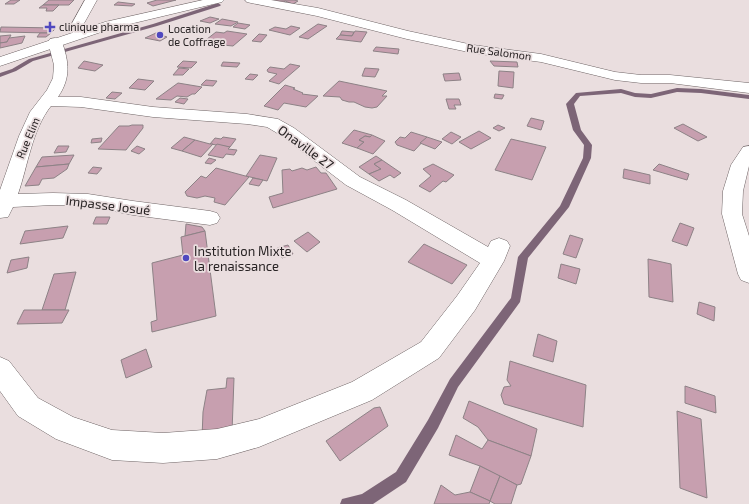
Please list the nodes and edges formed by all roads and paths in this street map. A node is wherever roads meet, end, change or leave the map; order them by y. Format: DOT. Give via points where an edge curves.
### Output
graph roads {
  1 [pos="91,0"];
  2 [pos="218,0"];
  3 [pos="251,0"];
  4 [pos="80,34"];
  5 [pos="55,42"];
  6 [pos="0,62"];
  7 [pos="749,88"];
  8 [pos="48,101"];
  9 [pos="749,151"];
  10 [pos="3,207"];
  11 [pos="210,218"];
  12 [pos="749,274"];
  13 [pos="0,369"];
  1 -- 4 [label="street" via="76,27"];
  2 -- 4 [label="street"];
  3 -- 7 [label="street, Rue Salomon" via="318,12 473,49 541,58 615,76"];
  4 -- 5 [label="street"];
  5 -- 6 [label="street"];
  5 -- 8 [label="street, Rue Elim" via="60,61 60,78"];
  8 -- 10 [label="street, Rue Elim" via="39,111"];
  8 -- 13 [label="street, Onaville 27" via="81,102 153,112 272,123 353,181 496,253 466,303 430,350 362,391 259,433 217,444 163,448 112,445 66,429 28,407"];
  9 -- 12 [label="street" via="740,165 733,191 732,214"];
  10 -- 11 [label="street, Impasse Josué" via="47,199 88,200"];
}
